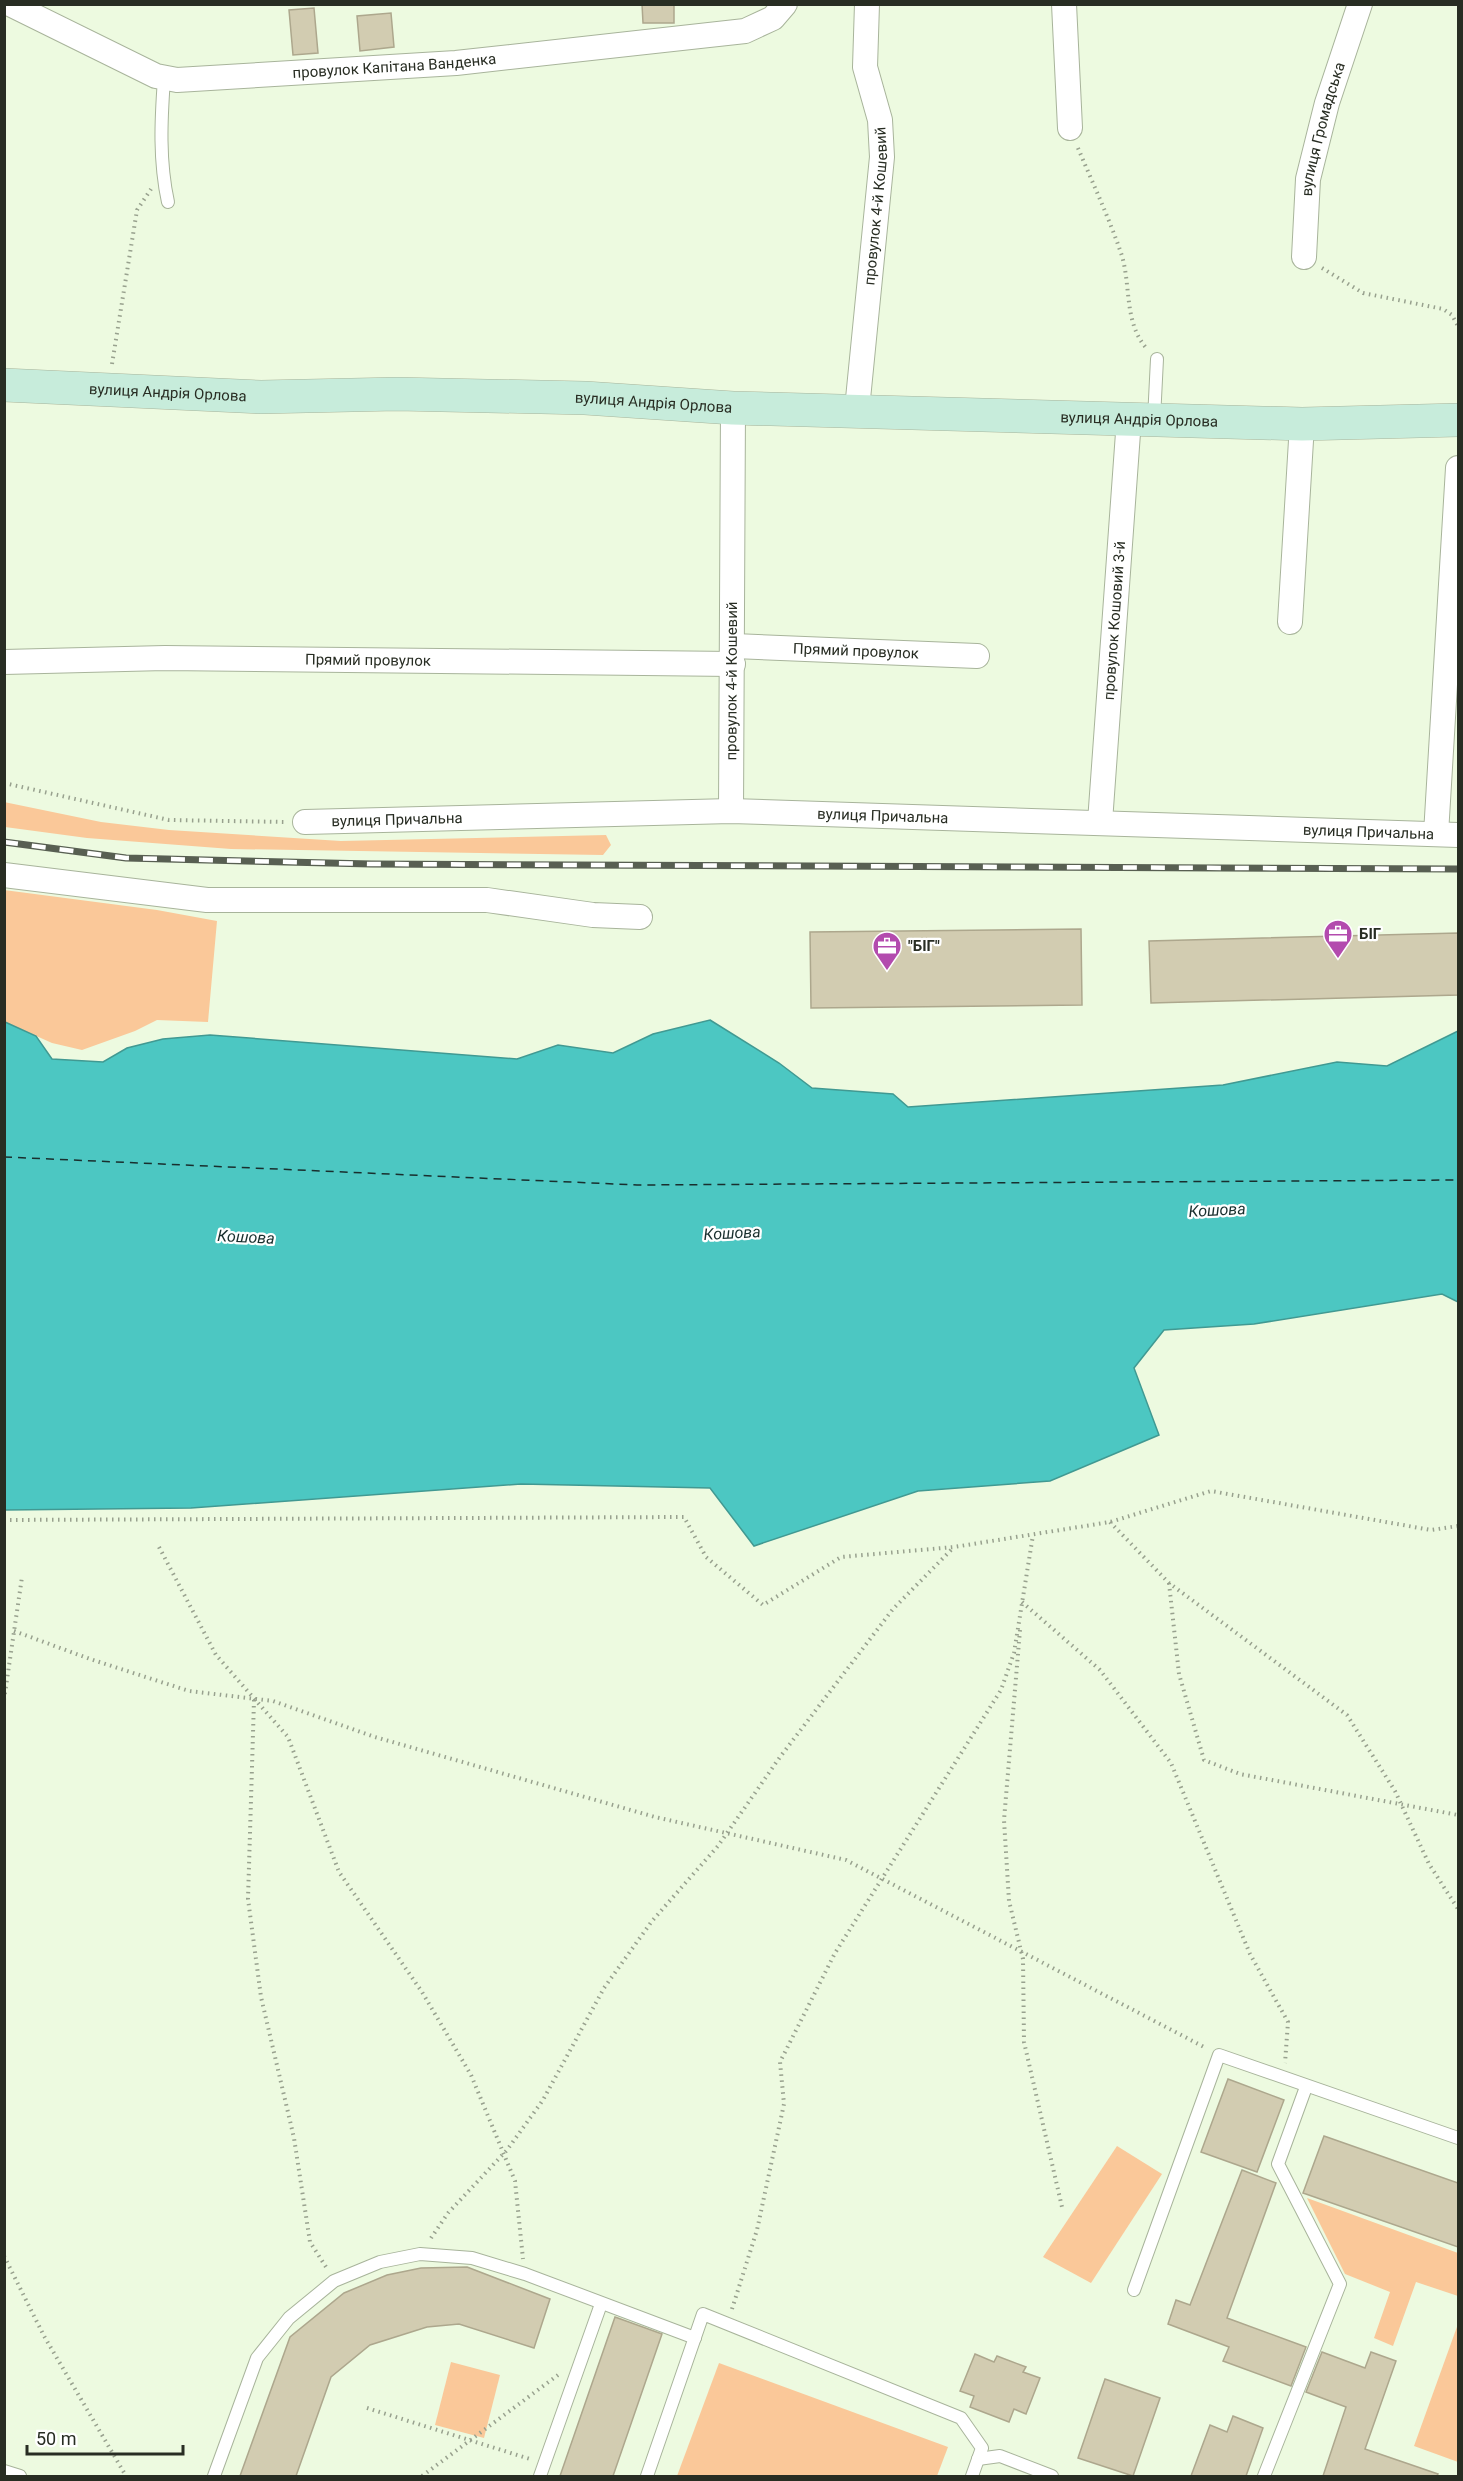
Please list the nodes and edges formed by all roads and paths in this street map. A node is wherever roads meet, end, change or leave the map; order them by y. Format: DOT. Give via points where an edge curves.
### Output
graph roads {
  1 [pos="10,4"];
  2 [pos="785,4"];
  3 [pos="867,4"];
  4 [pos="1064,4"];
  5 [pos="1360,4"];
  6 [pos="164,79"];
  7 [pos="1070,128"];
  8 [pos="163,179"];
  9 [pos="168,202"];
  10 [pos="1304,256"];
  11 [pos="1458,326"];
  12 [pos="1157,359"];
  13 [pos="4,385"];
  14 [pos="108,392"];
  15 [pos="733,408"];
  16 [pos="857,409"];
  17 [pos="1142,419"];
  18 [pos="1458,420"];
  19 [pos="1302,424"];
  20 [pos="1458,468"];
  21 [pos="1455,587"];
  22 [pos="1290,622"];
  23 [pos="734,655"];
  24 [pos="976,656"];
  25 [pos="4,662"];
  26 [pos="4,783"];
  27 [pos="731,811"];
  28 [pos="305,822"];
  29 [pos="1100,822"];
  30 [pos="1447,834"];
  31 [pos="4,875"];
  32 [pos="640,917"];
  33 [pos="4,1521"];
  34 [pos="1110,1522"];
  35 [pos="1458,1526"];
  36 [pos="1033,1534"];
  37 [pos="159,1547"];
  38 [pos="954,1547"];
  39 [pos="22,1577"];
  40 [pos="1169,1583"];
  41 [pos="1022,1602"];
  42 [pos="14,1631"];
  43 [pos="255,1699"];
  44 [pos="4,1700"];
  45 [pos="1401,1804"];
  46 [pos="1458,1815"];
  47 [pos="727,1833"];
  48 [pos="881,1879"];
  49 [pos="1458,1910"];
  50 [pos="1021,1952"];
  51 [pos="1219,2055"];
  52 [pos="1283,2078"];
  53 [pos="1306,2087"];
  54 [pos="1458,2138"];
  55 [pos="504,2153"];
  56 [pos="1062,2207"];
  57 [pos="420,2254"];
  58 [pos="4,2256"];
  59 [pos="525,2274"];
  60 [pos="334,2281"];
  61 [pos="1134,2290"];
  62 [pos="601,2304"];
  63 [pos="727,2324"];
  64 [pos="695,2338"];
  65 [pos="583,2356"];
  66 [pos="367,2408"];
  67 [pos="470,2441"];
  68 [pos="978,2459"];
  69 [pos="544,2464"];
  70 [pos="4,2471"];
  71 [pos="20,2476"];
  72 [pos="126,2476"];
  73 [pos="214,2476"];
  74 [pos="422,2476"];
  75 [pos="540,2476"];
  76 [pos="647,2476"];
  77 [pos="972,2476"];
  78 [pos="1052,2476"];
  79 [pos="1264,2476"];
  1 -- 6 [label="street, провулок Капітана Ванденка"];
  2 -- 6 [label="street, провулок Капітана Ванденка" via="772,18 745,31 456,63"];
  3 -- 16 [label="street, провулок 4-й Кошевий" via="865,67 880,120 882,157"];
  4 -- 7 [label="street"];
  5 -- 10 [label="street, вулиця Громадська" via="1327,103 1308,179"];
  6 -- 8 [label="lane" via="160,139"];
  7 -- 12 [label="path" via="1122,258 1138,339"];
  8 -- 9 [label="lane"];
  8 -- 14 [label="path" via="137,210"];
  10 -- 11 [label="path" via="1363,293 1443,309"];
  12 -- 17 [label="lane"];
  13 -- 14 [label="street, вулиця Андрія Орлова"];
  14 -- 15 [label="street, вулиця Андрія Орлова" via="261,397 397,394 585,398"];
  15 -- 16 [label="street, вулиця Андрія Орлова"];
  15 -- 23 [label="street, провулок 4-й Кошевий"];
  16 -- 17 [label="street, вулиця Андрія Орлова"];
  17 -- 19 [label="street, вулиця Андрія Орлова"];
  17 -- 29 [label="street, провулок Кошовий 3-й"];
  18 -- 19 [label="street, вулиця Андрія Орлова"];
  19 -- 22 [label="street"];
  20 -- 21 [label="street"];
  21 -- 30 [label="street"];
  23 -- 24 [label="street, Прямий провулок"];
  23 -- 25 [label="street, Прямий провулок"];
  23 -- 27 [label="street, провулок 4-й Кошевий"];
  26 -- 28 [label="path" via="169,820"];
  27 -- 28 [label="street, вулиця Причальна"];
  27 -- 29 [label="street, вулиця Причальна"];
  29 -- 30 [label="street, вулиця Причальна"];
  31 -- 32 [label="street" via="207,900 487,900 583,914"];
  33 -- 38 [label="path" via="684,1517 706,1557 763,1605 841,1557"];
  34 -- 35 [label="path" via="1211,1491 1431,1530"];
  34 -- 36 [label="path"];
  34 -- 40 [label="path"];
  36 -- 38 [label="path"];
  36 -- 41 [label="path"];
  37 -- 43 [label="path" via="216,1655"];
  38 -- 47 [label="path" via="893,1609"];
  39 -- 42 [label="path"];
  40 -- 45 [label="path" via="1347,1715"];
  40 -- 45 [label="path" via="1179,1674 1203,1760 1240,1774"];
  41 -- 48 [label="path" via="1014,1653 1001,1690"];
  41 -- 50 [label="path" via="1004,1820 1009,1901"];
  41 -- 52 [label="path" via="1100,1670 1171,1763 1251,1954 1288,2022"];
  42 -- 43 [label="path" via="189,1691"];
  42 -- 44 [label="path"];
  43 -- 47 [label="path" via="273,1701 375,1737 655,1817"];
  43 -- 55 [label="path" via="288,1737 339,1872 422,1992 471,2075"];
  43 -- 60 [label="path" via="248,1899 261,1997 294,2138 310,2242"];
  45 -- 46 [label="path"];
  45 -- 49 [label="path" via="1429,1864"];
  47 -- 48 [label="path" via="846,1860"];
  47 -- 55 [label="path" via="652,1922 604,1988 543,2100"];
  48 -- 50 [label="path"];
  48 -- 63 [label="path" via="835,1953 780,2062 784,2104 757,2230"];
  50 -- 51 [label="path"];
  50 -- 56 [label="path" via="1024,2042"];
  51 -- 52 [label="lane"];
  51 -- 61 [label="lane"];
  52 -- 53 [label="lane"];
  53 -- 54 [label="lane"];
  53 -- 79 [label="lane" via="1278,2164 1340,2284"];
  55 -- 57 [label="path" via="448,2213"];
  55 -- 59 [label="path" via="515,2181"];
  57 -- 59 [label="lane" via="472,2258"];
  57 -- 60 [label="lane" via="380,2262"];
  58 -- 72 [label="path" via="44,2336"];
  59 -- 62 [label="lane"];
  60 -- 73 [label="lane" via="289,2319 257,2358"];
  62 -- 64 [label="lane"];
  62 -- 65 [label="lane"];
  63 -- 64 [label="lane" via="703,2314"];
  63 -- 68 [label="lane" via="961,2418 982,2448"];
  64 -- 76 [label="lane"];
  65 -- 67 [label="path"];
  65 -- 69 [label="lane"];
  66 -- 67 [label="path"];
  67 -- 69 [label="path"];
  67 -- 74 [label="path"];
  68 -- 77 [label="lane"];
  68 -- 78 [label="lane" via="1000,2456"];
  69 -- 75 [label="lane"];
  70 -- 71 [label="lane"];
}
